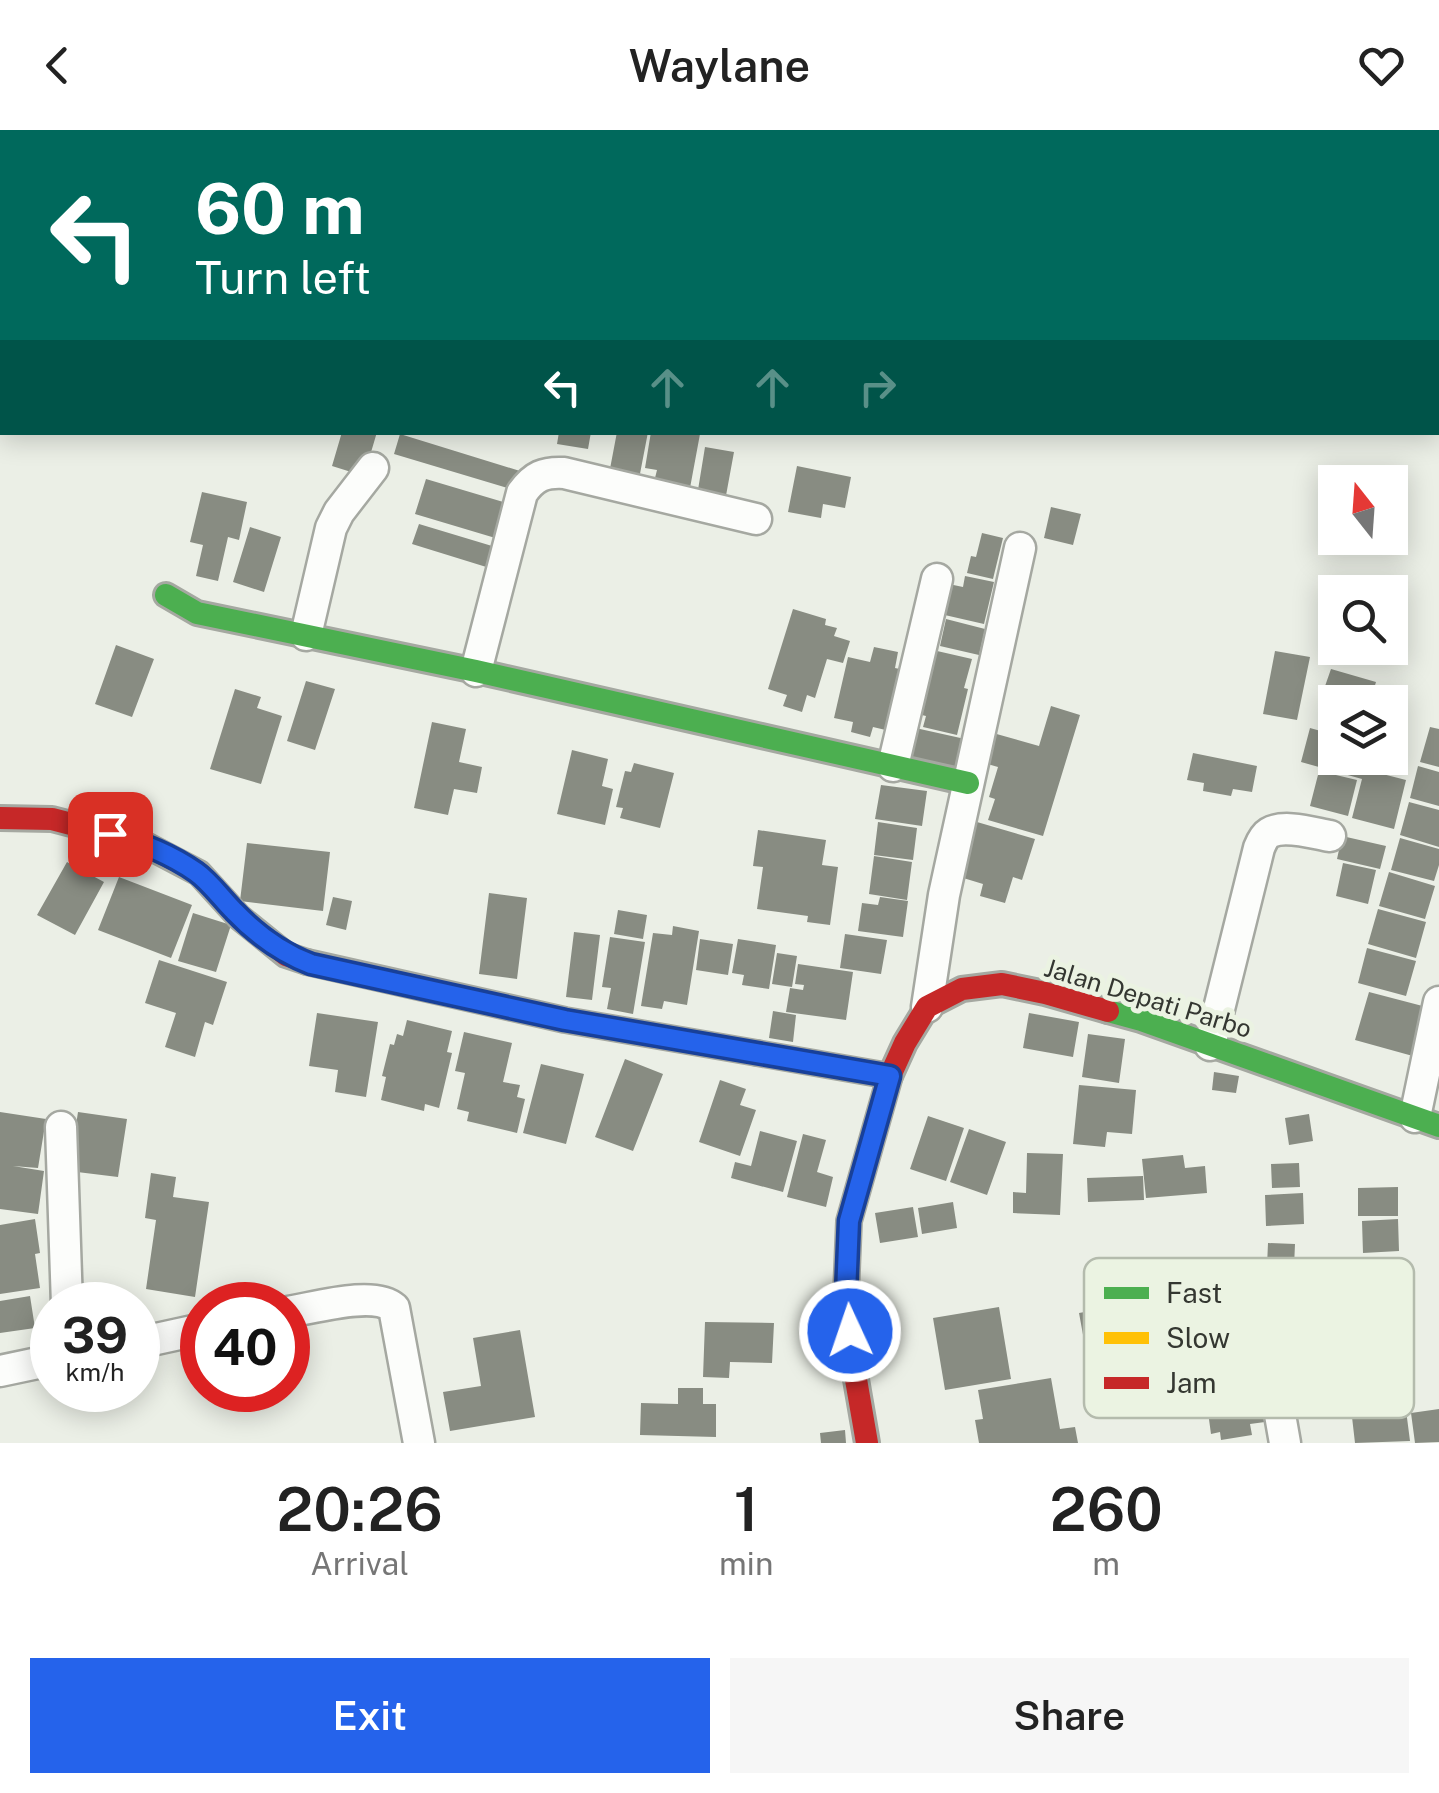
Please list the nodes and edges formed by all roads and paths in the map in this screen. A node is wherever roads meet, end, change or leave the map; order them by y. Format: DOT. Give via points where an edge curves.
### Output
graph roads {
  1 [pos="373,468"];
  2 [pos="756,519"];
  3 [pos="1020,548"];
  4 [pos="936,579"];
  5 [pos="166,595"];
  6 [pos="306,636"];
  7 [pos="476,671"];
  8 [pos="893,766"];
  9 [pos="968,783"];
  10 [pos="0,818"];
  11 [pos="1330,836"];
  12 [pos="1439,1002"];
  13 [pos="926,1008"];
  14 [pos="1210,1044"];
  15 [pos="890,1076"];
  16 [pos="1427,1122"];
  17 [pos="60,1127"];
  18 [pos="65,1282"];
  19 [pos="310,1308"];
  20 [pos="30,1365"];
  21 [pos="0,1372"];
  22 [pos="1281,1418"];
  23 [pos="418,1443"];
  24 [pos="867,1443"];
  25 [pos="1285,1443"];
  1 -- 6 [label="street" via="331,528"];
  2 -- 7 [label="street" via="564,472 539,475 522,493"];
  3 -- 9 [label="street"];
  4 -- 8 [label="street"];
  5 -- 6 [label="street" via="197,612"];
  6 -- 7 [label="street"];
  7 -- 8 [label="street"];
  8 -- 9 [label="street"];
  9 -- 13 [label="street"];
  10 -- 15 [label="street" via="52,819 140,842 198,873 268,940 311,964 565,1020"];
  11 -- 14 [label="street" via="1287,830 1263,840"];
  12 -- 16 [label="street"];
  13 -- 14 [label="street, Jalan Depati Parbo" via="962,989 1002,984"];
  13 -- 15 [label="street"];
  14 -- 16 [label="street, Jalan Depati Parbo"];
  15 -- 24 [label="street" via="849,1221 846,1294"];
  17 -- 18 [label="street"];
  19 -- 23 [label="street" via="369,1299 394,1308"];
  20 -- 21 [label="street"];
  22 -- 25 [label="street"];
}
